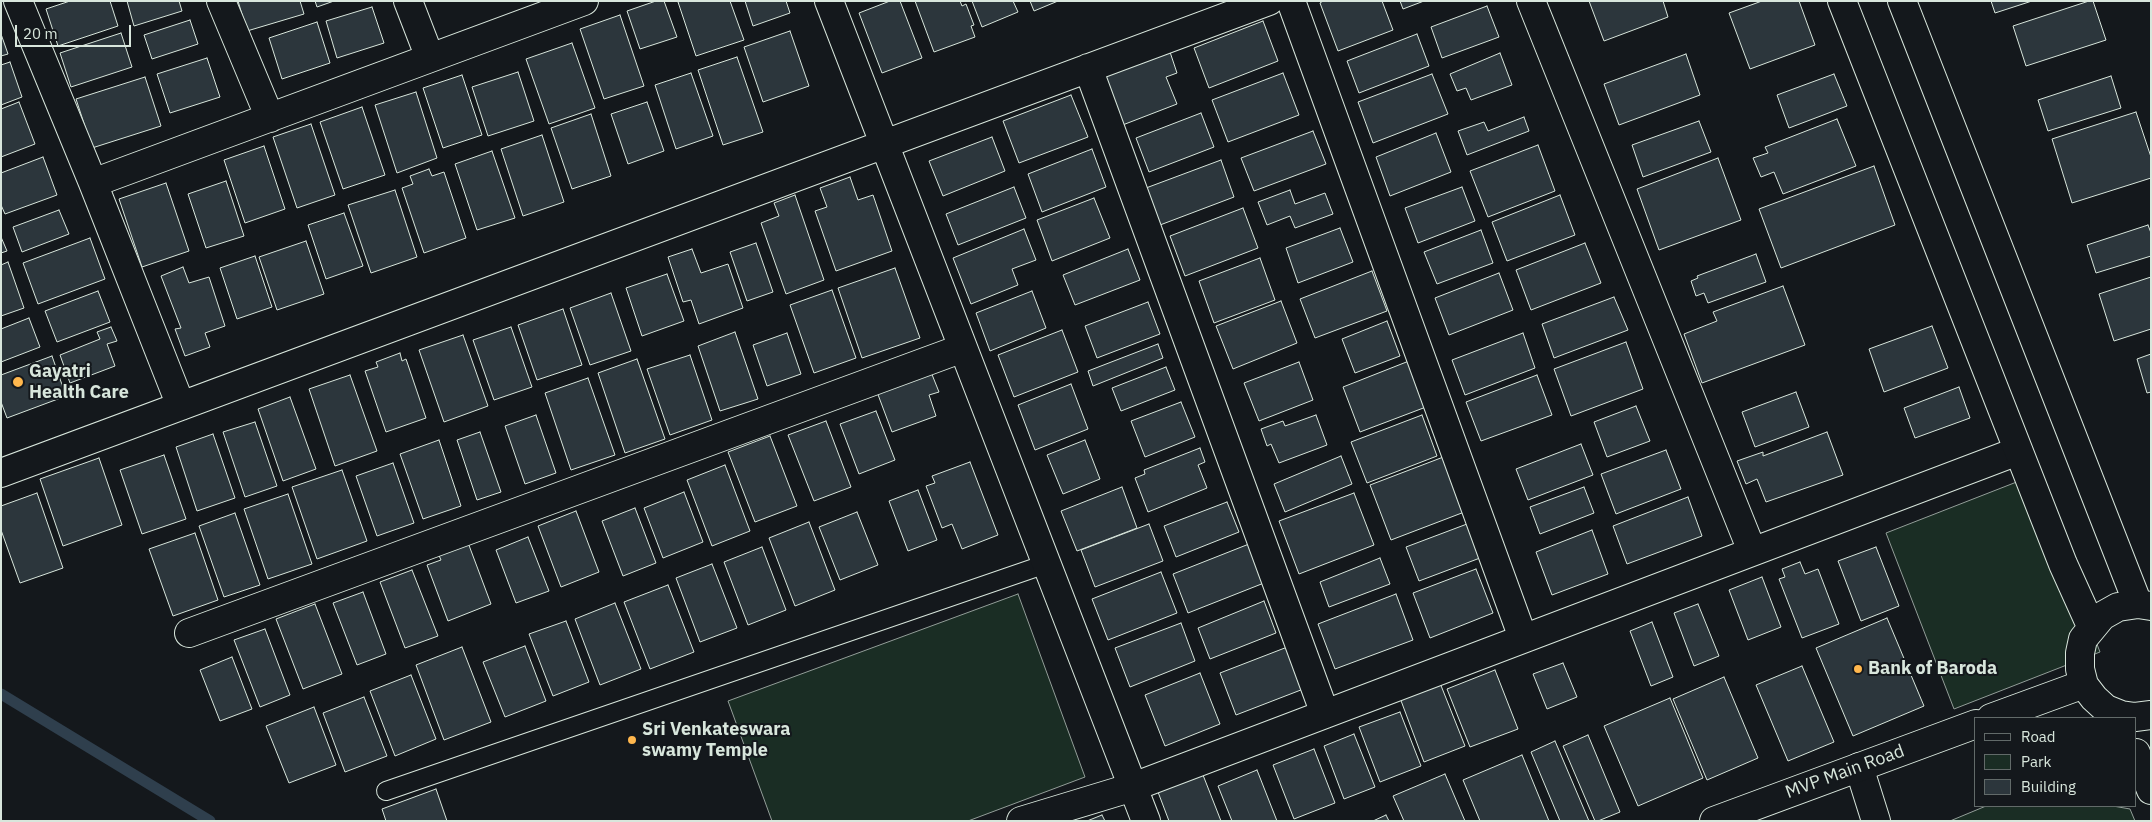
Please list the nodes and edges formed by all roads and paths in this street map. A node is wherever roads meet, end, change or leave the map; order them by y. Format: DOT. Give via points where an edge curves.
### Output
graph roads {
  1 [pos="18,1"];
  2 [pos="221,1"];
  3 [pos="408,1"];
  4 [pos="584,1"];
  5 [pos="829,1"];
  6 [pos="1269,1"];
  7 [pos="1291,1"];
  8 [pos="1531,1"];
  9 [pos="1842,1"];
  10 [pos="1902,1"];
  11 [pos="430,58"];
  12 [pos="1088,68"];
  13 [pos="270,118"];
  14 [pos="884,144"];
  15 [pos="94,183"];
  16 [pos="963,348"];
  17 [pos="181,406"];
  18 [pos="2018,451"];
  19 [pos="2,471"];
  20 [pos="1752,551"];
  21 [pos="1046,564"];
  22 [pos="2144,605"];
  23 [pos="2091,626"];
  24 [pos="189,633"];
  25 [pos="1523,638"];
  26 [pos="2084,684"];
  27 [pos="1325,714"];
  28 [pos="2151,715"];
  29 [pos="1994,717"];
  30 [pos="2121,717"];
  31 [pos="2137,718"];
  32 [pos="1974,725"];
  33 [pos="2137,755"];
  34 [pos="1859,767"];
  35 [pos="1133,787"];
  36 [pos="386,790"];
  37 [pos="2151,790"];
  38 [pos="1021,821"];
  39 [pos="1146,821"];
  40 [pos="1714,821"];
  41 [pos="1876,821"];
  1 -- 15 [label="street"];
  2 -- 13 [label="street"];
  3 -- 11 [label="street"];
  4 -- 11 [label="street"];
  5 -- 14 [label="street"];
  6 -- 12 [label="street"];
  7 -- 25 [label="street"];
  8 -- 20 [label="street"];
  9 -- 18 [label="street"];
  10 -- 22 [label="street"];
  11 -- 13 [label="street"];
  12 -- 14 [label="street"];
  12 -- 27 [label="street"];
  13 -- 15 [label="street"];
  14 -- 16 [label="street"];
  14 -- 17 [label="street"];
  15 -- 17 [label="street"];
  16 -- 21 [label="street"];
  16 -- 24 [label="street"];
  17 -- 19 [label="street"];
  18 -- 20 [label="street"];
  18 -- 23 [label="street"];
  20 -- 25 [label="street"];
  21 -- 35 [label="street"];
  21 -- 36 [label="lane"];
  22 -- 23 [label="street" via="2118,607"];
  23 -- 26 [label="street" via="2080,653"];
  25 -- 27 [label="street"];
  26 -- 29 [label="street"];
  26 -- 30 [label="street" via="2106,709"];
  27 -- 35 [label="street"];
  28 -- 31 [label="street"];
  32 -- 34 [label="street, MVP Main Road"];
  33 -- 37 [label="street"];
  34 -- 40 [label="street, MVP Main Road"];
  34 -- 41 [label="street"];
  35 -- 38 [label="street"];
  35 -- 39 [label="street"];
}
